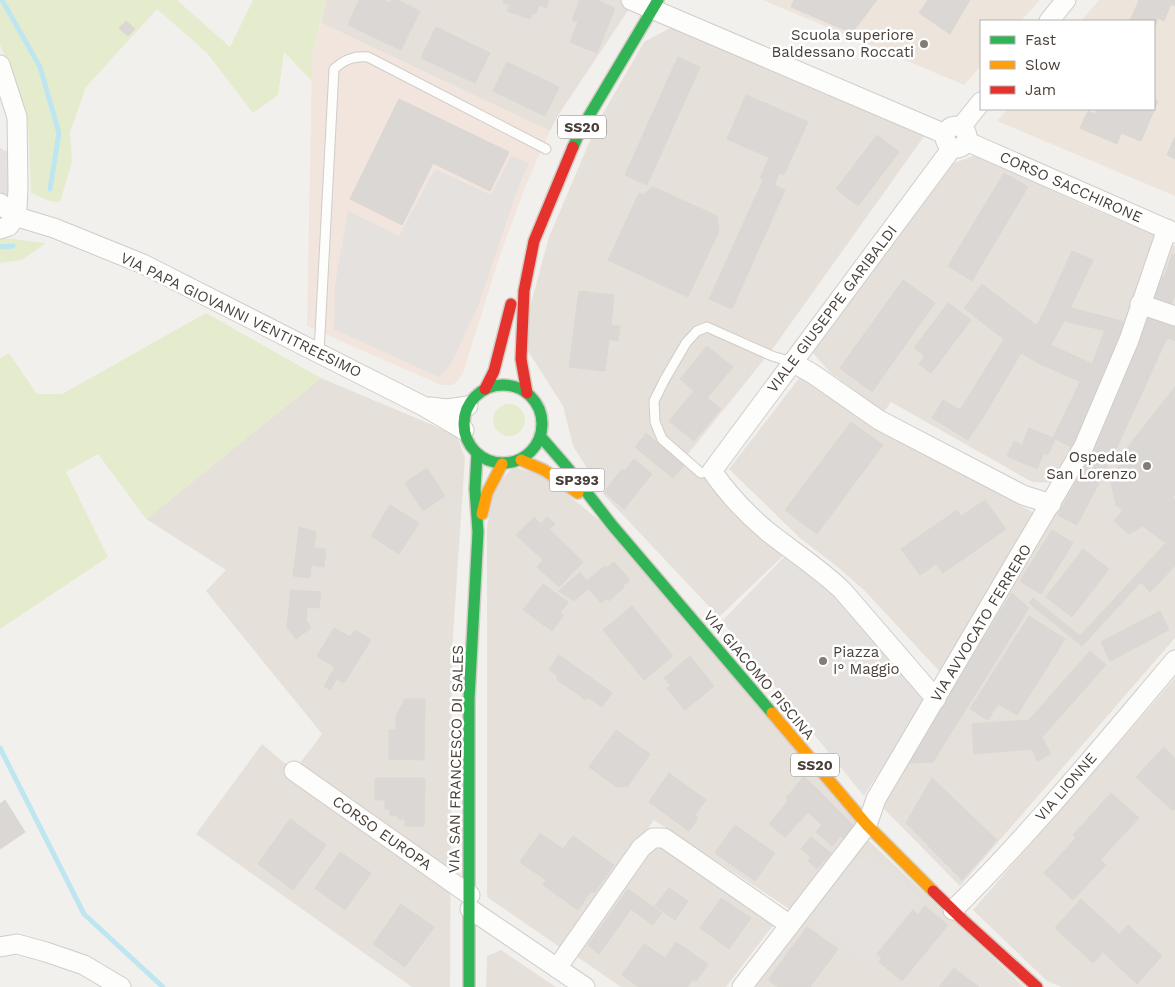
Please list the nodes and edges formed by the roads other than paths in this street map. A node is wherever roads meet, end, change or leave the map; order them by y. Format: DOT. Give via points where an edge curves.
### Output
graph roads {
  1 [pos="631,0"];
  2 [pos="1066,0"];
  3 [pos="655,5"];
  4 [pos="1050,20"];
  5 [pos="0,65"];
  6 [pos="980,103"];
  7 [pos="956,138"];
  8 [pos="546,149"];
  9 [pos="7,210"];
  10 [pos="0,229"];
  11 [pos="1171,231"];
  12 [pos="530,254"];
  13 [pos="1140,304"];
  14 [pos="1175,316"];
  15 [pos="319,354"];
  16 [pos="792,362"];
  17 [pos="485,389"];
  18 [pos="527,393"];
  19 [pos="468,406"];
  20 [pos="425,407"];
  21 [pos="464,430"];
  22 [pos="541,437"];
  23 [pos="477,454"];
  24 [pos="520,460"];
  25 [pos="502,464"];
  26 [pos="712,471"];
  27 [pos="1051,504"];
  28 [pos="612,525"];
  29 [pos="478,532"];
  30 [pos="1175,660"];
  31 [pos="936,699"];
  32 [pos="294,771"];
  33 [pos="867,826"];
  34 [pos="470,902"];
  35 [pos="953,910"];
  36 [pos="790,925"];
  37 [pos="0,947"];
  38 [pos="557,968"];
  39 [pos="120,987"];
  40 [pos="469,987"];
  41 [pos="584,987"];
  42 [pos="742,987"];
  43 [pos="1037,987"];
  1 -- 3 [label="street, CORSO SACCHIRONE"];
  2 -- 4 [label="street"];
  3 -- 7 [label="street, CORSO SACCHIRONE"];
  3 -- 12 [label="main road, SS20" via="580,131"];
  5 -- 9 [label="street" via="17,117 17,209"];
  6 -- 7 [label="street, VIALE GIUSEPPE GARIBALDI"];
  7 -- 11 [label="street, CORSO SACCHIRONE"];
  7 -- 16 [label="street, VIALE GIUSEPPE GARIBALDI"];
  8 -- 15 [label="lane" via="368,57 356,56 334,69"];
  9 -- 10 [label="street" via="9,226"];
  9 -- 15 [label="street, VIA PAPA GIOVANNI VENTITREESIMO" via="144,264"];
  11 -- 13 [label="street, VIA AVVOCATO FERRERO"];
  12 -- 17 [label="main road, SS20" via="514,286 494,371"];
  12 -- 18 [label="main road, SS20" via="521,340"];
  13 -- 14 [label="street"];
  13 -- 27 [label="street, VIA AVVOCATO FERRERO" via="1129,340 1084,446"];
  15 -- 20 [label="street, VIA PAPA GIOVANNI VENTITREESIMO"];
  16 -- 26 [label="street, VIALE GIUSEPPE GARIBALDI"];
  16 -- 26 [label="lane" via="707,327 697,331 686,343 654,401 656,422 662,439 701,472"];
  16 -- 27 [label="street" via="879,420 1024,495"];
  17 -- 18 [label="main road" via="507,385"];
  17 -- 19 [label="main road"];
  18 -- 22 [label="main road" via="541,412"];
  19 -- 20 [label="street, VIA PAPA GIOVANNI VENTITREESIMO" via="447,409"];
  19 -- 21 [label="main road"];
  20 -- 21 [label="street, VIA PAPA GIOVANNI VENTITREESIMO"];
  21 -- 23 [label="main road"];
  22 -- 24 [label="main road" via="529,454"];
  22 -- 28 [label="main road, VIA GIACOMO PISCINA / SP393"];
  23 -- 25 [label="main road"];
  23 -- 29 [label="main road"];
  24 -- 25 [label="main road"];
  24 -- 28 [label="main road, VIA GIACOMO PISCINA / SP393" via="544,470 580,495"];
  25 -- 29 [label="main road" via="487,494"];
  26 -- 31 [label="street" via="723,487 766,530 842,590"];
  27 -- 31 [label="street, VIA AVVOCATO FERRERO"];
  28 -- 33 [label="main road, VIA GIACOMO PISCINA / SS20"];
  29 -- 34 [label="main road, VIA SAN FRANCESCO DI SALES" via="469,699"];
  30 -- 35 [label="street, VIA LIONNE" via="1074,780"];
  31 -- 33 [label="street, VIA AVVOCATO FERRERO" via="876,798"];
  32 -- 34 [label="street, CORSO EUROPA"];
  33 -- 35 [label="main road, VIA GIACOMO PISCINA / SS20"];
  33 -- 36 [label="street, VIA AVVOCATO FERRERO"];
  34 -- 38 [label="street, CORSO EUROPA"];
  34 -- 40 [label="main road, VIA SAN FRANCESCO DI SALES"];
  35 -- 43 [label="main road, VIA GIACOMO PISCINA / SS20"];
  36 -- 38 [label="street" via="664,838 652,838 641,848"];
  36 -- 42 [label="street, VIA AVVOCATO FERRERO"];
  37 -- 39 [label="street" via="17,944 46,952 84,965"];
  38 -- 41 [label="street, CORSO EUROPA"];
}
